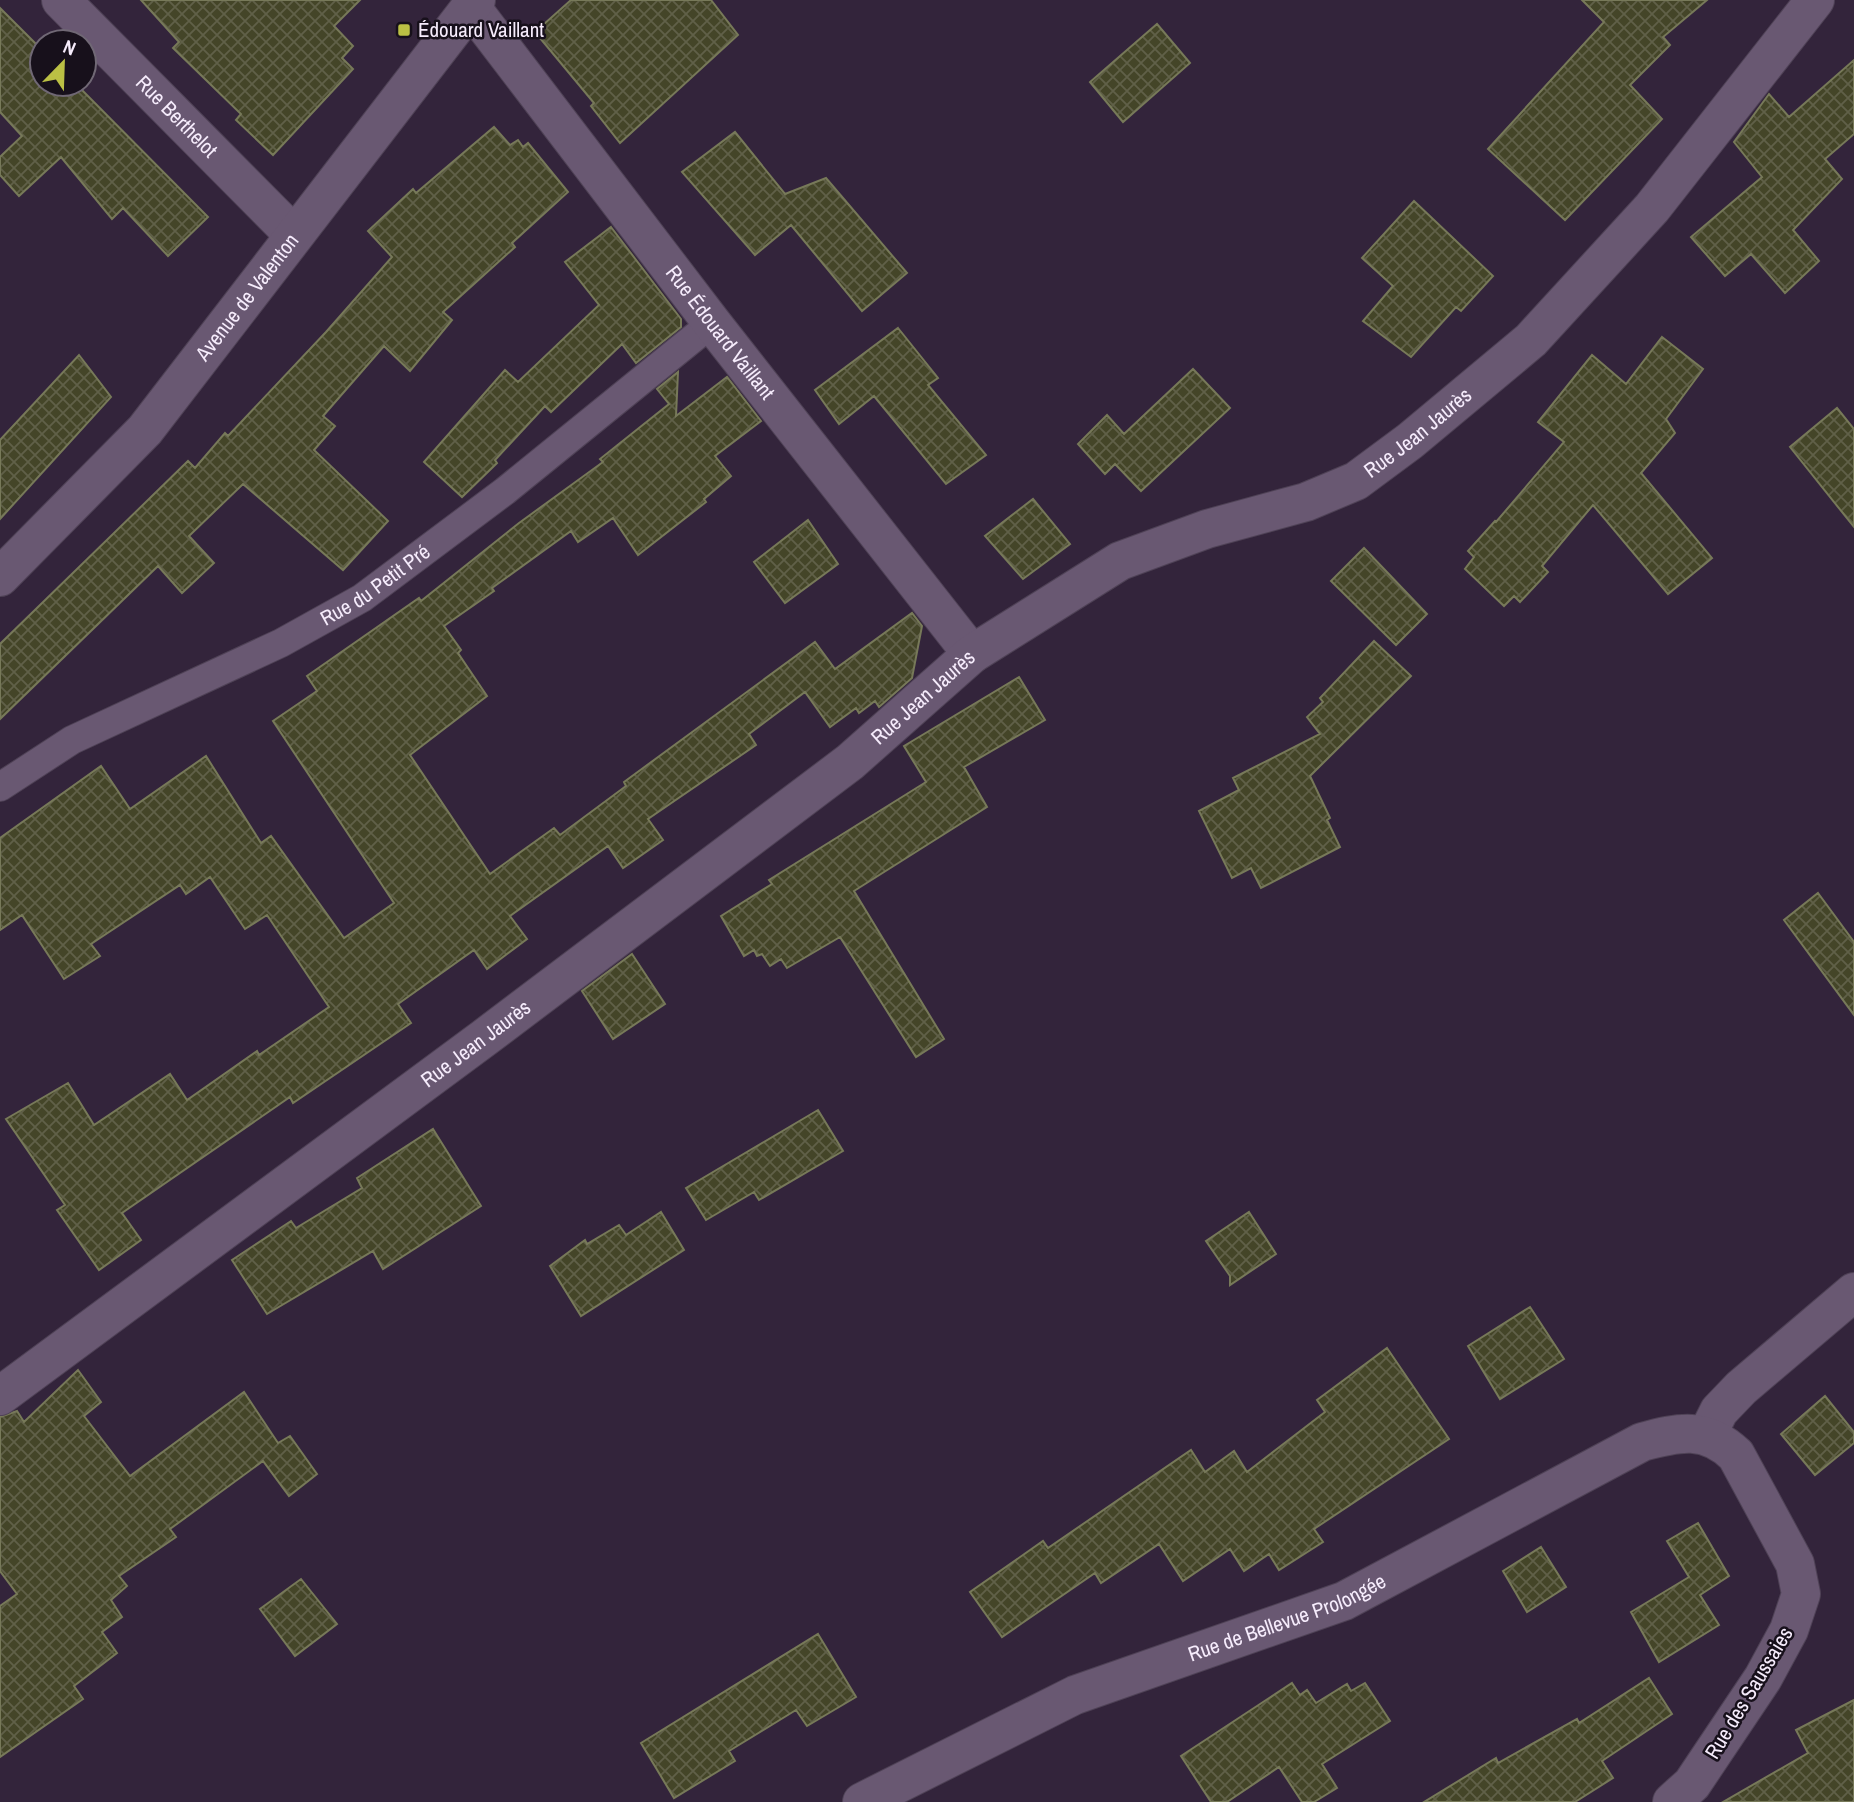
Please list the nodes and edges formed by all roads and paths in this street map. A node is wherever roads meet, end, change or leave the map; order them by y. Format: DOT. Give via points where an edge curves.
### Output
graph roads {
  1 [pos="61,0"];
  2 [pos="1815,0"];
  3 [pos="473,4"];
  4 [pos="294,235"];
  5 [pos="712,323"];
  6 [pos="0,577"];
  7 [pos="972,654"];
  8 [pos="0,787"];
  9 [pos="1854,1292"];
  10 [pos="0,1396"];
  11 [pos="1707,1435"];
  12 [pos="862,1802"];
  13 [pos="1672,1802"];
  1 -- 4 [label="street, Rue Berthelot"];
  2 -- 7 [label="street, Rue Jean Jaurès" via="1652,208 1531,340 1410,441 1356,481 1306,502 1207,529 1121,561"];
  3 -- 4 [label="street, Avenue de Valenton"];
  3 -- 5 [label="street, Rue Édouard Vaillant"];
  4 -- 6 [label="street, Avenue de Valenton" via="145,430"];
  5 -- 7 [label="street, Rue Édouard Vaillant"];
  5 -- 8 [label="lane, Rue du Petit Pré" via="505,491 362,598 281,643 72,740"];
  7 -- 10 [label="street, Rue Jean Jaurès" via="850,762"];
  9 -- 11 [label="street" via="1741,1388 1719,1411"];
  11 -- 12 [label="street, Rue de Bellevue Prolongée" via="1668,1434 1642,1442 1345,1601 1075,1695"];
  11 -- 13 [label="street, Rue des Saussaies" via="1736,1455 1795,1564 1801,1594 1789,1630 1763,1678 1692,1784"];
}
